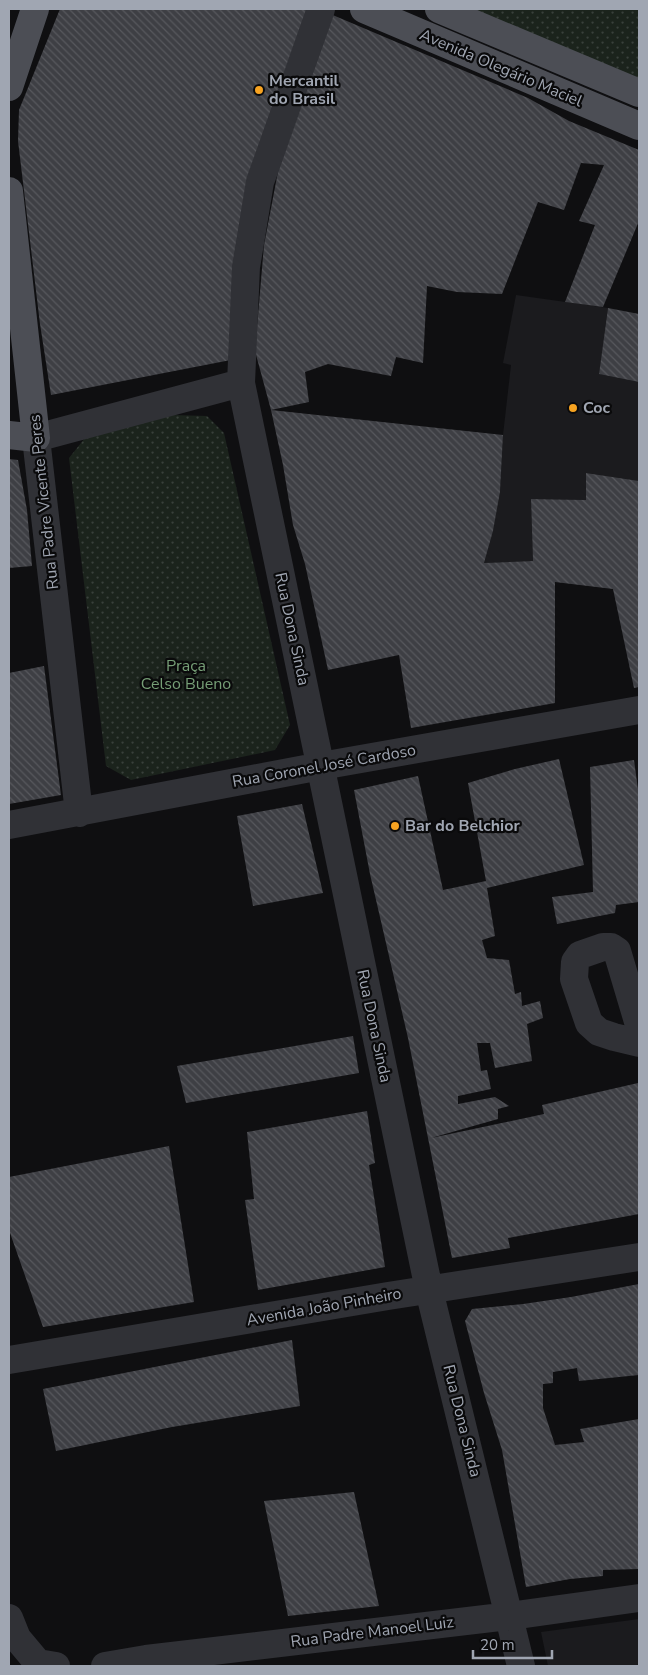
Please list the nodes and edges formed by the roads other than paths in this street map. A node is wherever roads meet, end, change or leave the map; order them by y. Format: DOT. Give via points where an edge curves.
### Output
graph roads {
  1 [pos="35,9"];
  2 [pos="321,9"];
  3 [pos="364,9"];
  4 [pos="439,9"];
  5 [pos="9,87"];
  6 [pos="639,93"];
  7 [pos="639,126"];
  8 [pos="9,190"];
  9 [pos="241,383"];
  10 [pos="9,435"];
  11 [pos="36,438"];
  12 [pos="639,710"];
  13 [pos="321,766"];
  14 [pos="78,813"];
  15 [pos="9,825"];
  16 [pos="639,1025"];
  17 [pos="639,1043"];
  18 [pos="639,1257"];
  19 [pos="429,1290"];
  20 [pos="9,1360"];
  21 [pos="639,1598"];
  22 [pos="510,1616"];
  23 [pos="9,1618"];
  24 [pos="148,1663"];
  25 [pos="56,1666"];
  26 [pos="105,1666"];
  27 [pos="521,1666"];
  1 -- 5 [label="main road"];
  2 -- 9 [label="street, Rua Dona Sinda" via="260,182 246,267"];
  3 -- 7 [label="main road, Avenida Olegário Maciel"];
  4 -- 6 [label="main road, Avenida Olegário Maciel"];
  8 -- 11 [label="main road, Rua Padre Vicente Peres"];
  9 -- 11 [label="street"];
  9 -- 13 [label="street, Rua Dona Sinda"];
  10 -- 11 [label="main road"];
  11 -- 14 [label="street, Rua Padre Vicente Peres"];
  12 -- 13 [label="street, Rua Coronel José Cardoso"];
  13 -- 14 [label="street, Rua Coronel José Cardoso"];
  13 -- 19 [label="street, Rua Dona Sinda"];
  14 -- 15 [label="street, Rua Coronel José Cardoso"];
  16 -- 17 [label="street" via="617,950 603,947 580,955 574,962 574,979 589,1023 599,1032"];
  18 -- 19 [label="street, Avenida João Pinheiro"];
  19 -- 20 [label="street, Avenida João Pinheiro"];
  19 -- 22 [label="street, Rua Dona Sinda"];
  21 -- 22 [label="street, Rua Padre Manoel Luiz"];
  22 -- 24 [label="street, Rua Padre Manoel Luiz"];
  22 -- 27 [label="street, Rua Dona Sinda"];
  23 -- 25 [label="street" via="17,1638 38,1663"];
  24 -- 26 [label="street, Rua Padre Manoel Luiz"];
}
